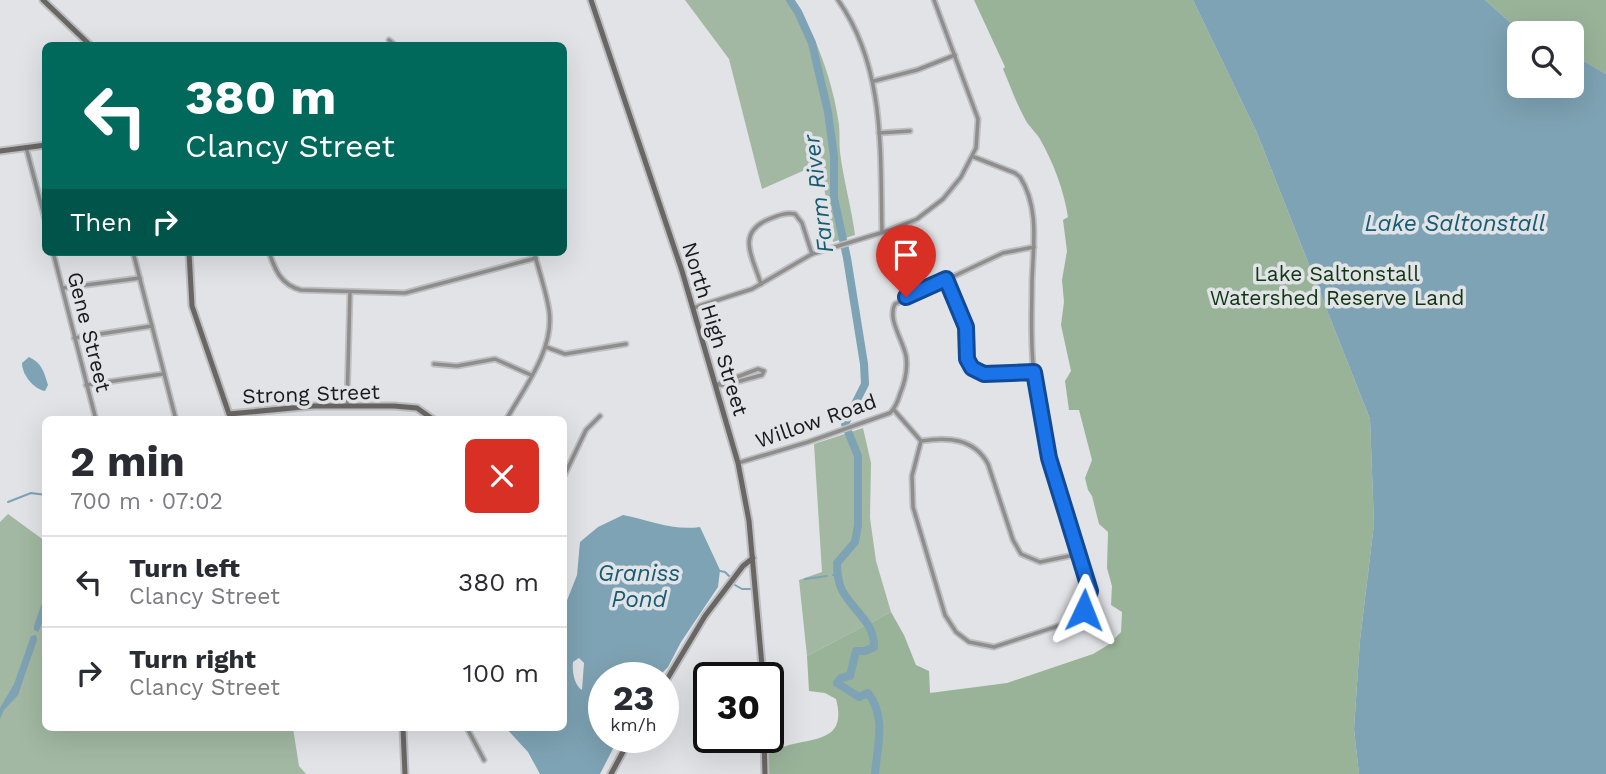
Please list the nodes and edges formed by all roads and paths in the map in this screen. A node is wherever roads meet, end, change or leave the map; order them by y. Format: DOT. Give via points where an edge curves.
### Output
graph roads {
  1 [pos="43,0"];
  2 [pos="591,0"];
  3 [pos="838,0"];
  4 [pos="934,0"];
  5 [pos="389,40"];
  6 [pos="87,42"];
  7 [pos="391,42"];
  8 [pos="955,55"];
  9 [pos="874,81"];
  10 [pos="910,131"];
  11 [pos="879,133"];
  12 [pos="42,146"];
  13 [pos="26,148"];
  14 [pos="0,151"];
  15 [pos="974,157"];
  16 [pos="38,194"];
  17 [pos="42,194"];
  18 [pos="42,208"];
  19 [pos="883,232"];
  20 [pos="1034,247"];
  21 [pos="812,254"];
  22 [pos="54,256"];
  23 [pos="134,256"];
  24 [pos="189,256"];
  25 [pos="271,256"];
  26 [pos="536,258"];
  27 [pos="140,278"];
  28 [pos="946,279"];
  29 [pos="761,284"];
  30 [pos="63,288"];
  31 [pos="350,291"];
  32 [pos="693,307"];
  33 [pos="152,326"];
  34 [pos="75,338"];
  35 [pos="626,344"];
  36 [pos="546,347"];
  37 [pos="434,364"];
  38 [pos="1034,372"];
  39 [pos="163,374"];
  40 [pos="531,375"];
  41 [pos="86,385"];
  42 [pos="716,385"];
  43 [pos="347,405"];
  44 [pos="894,410"];
  45 [pos="95,416"];
  46 [pos="175,416"];
  47 [pos="229,416"];
  48 [pos="239,416"];
  49 [pos="430,416"];
  50 [pos="508,416"];
  51 [pos="600,416"];
  52 [pos="921,441"];
  53 [pos="738,463"];
  54 [pos="567,470"];
  55 [pos="1079,554"];
  56 [pos="753,558"];
  57 [pos="678,662"];
  58 [pos="762,662"];
  59 [pos="403,731"];
  60 [pos="469,731"];
  61 [pos="622,753"];
  62 [pos="764,753"];
  63 [pos="484,760"];
  64 [pos="405,774"];
  65 [pos="611,774"];
  66 [pos="765,774"];
  1 -- 6 [label="main road"];
  2 -- 32 [label="main road, North High Street"];
  3 -- 9 [label="street" via="854,27"];
  4 -- 8 [label="street"];
  5 -- 7 [label="street"];
  8 -- 9 [label="street"];
  8 -- 15 [label="street" via="978,119"];
  9 -- 11 [label="street"];
  10 -- 11 [label="street"];
  11 -- 19 [label="street"];
  12 -- 13 [label="main road"];
  13 -- 14 [label="main road"];
  13 -- 16 [label="street"];
  15 -- 19 [label="street" via="943,199 917,219"];
  15 -- 20 [label="street" via="1015,173 1023,181 1033,214"];
  16 -- 17 [label="street"];
  16 -- 18 [label="street"];
  19 -- 21 [label="street"];
  20 -- 28 [label="street, Willow Road" via="1003,253"];
  20 -- 38 [label="street"];
  21 -- 29 [label="street"];
  21 -- 29 [label="street" via="795,215 779,215 758,225 749,239"];
  22 -- 30 [label="street, Gene Street"];
  23 -- 27 [label="street"];
  24 -- 47 [label="main road, Strong Street" via="192,306"];
  25 -- 31 [label="street" via="277,273 290,287"];
  26 -- 31 [label="street" via="405,293"];
  26 -- 36 [label="street" via="549,311"];
  27 -- 30 [label="street"];
  27 -- 33 [label="street"];
  28 -- 38 [label="street" via="966,327 967,359 972,368 984,374"];
  28 -- 44 [label="street, Willow Road" via="893,307 907,363"];
  29 -- 32 [label="street"];
  30 -- 34 [label="street, Gene Street"];
  31 -- 43 [label="street"];
  32 -- 42 [label="main road, North High Street"];
  33 -- 34 [label="street"];
  33 -- 39 [label="street"];
  34 -- 41 [label="street, Gene Street"];
  35 -- 36 [label="street" via="565,354"];
  36 -- 40 [label="street"];
  37 -- 40 [label="street" via="454,366 495,359"];
  38 -- 55 [label="street" via="1049,458"];
  39 -- 41 [label="street"];
  39 -- 46 [label="street"];
  40 -- 50 [label="street"];
  41 -- 45 [label="street, Gene Street"];
  42 -- 42 [label="street" via="760,376 764,370 758,369"];
  42 -- 53 [label="main road, North High Street"];
  43 -- 48 [label="main road, Strong Street"];
  43 -- 49 [label="main road, Strong Street" via="414,407"];
  44 -- 52 [label="street"];
  44 -- 53 [label="street, Willow Road"];
  51 -- 54 [label="street" via="586,430"];
  52 -- 55 [label="street" via="966,442 982,454 1013,540 1026,557 1045,562"];
  52 -- 55 [label="street" via="912,476 913,508 945,615 962,637 978,646 994,647 1075,620 1087,606 1090,591"];
  53 -- 56 [label="main road, North High Street"];
  56 -- 57 [label="main road" via="705,617"];
  56 -- 58 [label="main road, North High Street"];
  59 -- 64 [label="main road"];
  60 -- 63 [label="street"];
  61 -- 65 [label="main road"];
  62 -- 66 [label="main road"];
}
